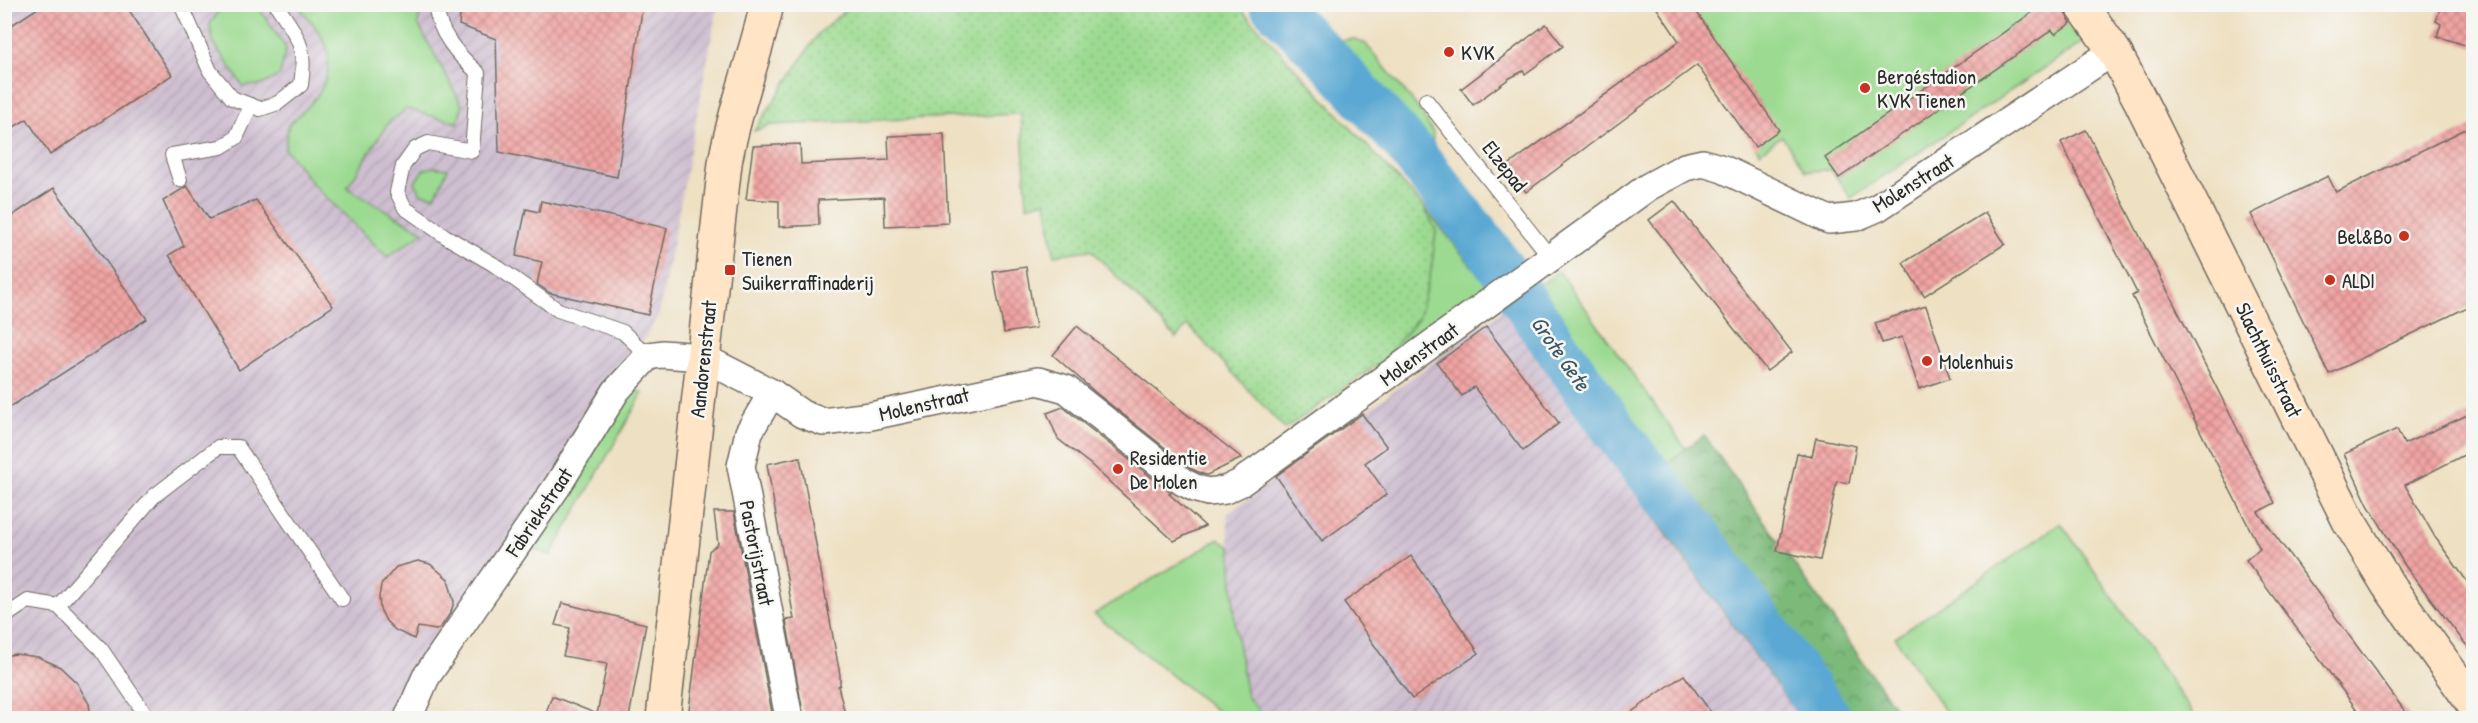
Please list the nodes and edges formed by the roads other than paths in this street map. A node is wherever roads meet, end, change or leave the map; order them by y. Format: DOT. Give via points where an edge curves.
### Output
graph roads {
  1 [pos="181,4"];
  2 [pos="276,4"];
  3 [pos="435,4"];
  4 [pos="767,4"];
  5 [pos="2081,4"];
  6 [pos="2114,51"];
  7 [pos="1426,100"];
  8 [pos="251,105"];
  9 [pos="180,180"];
  10 [pos="1542,264"];
  11 [pos="648,356"];
  12 [pos="702,357"];
  13 [pos="772,393"];
  14 [pos="342,599"];
  15 [pos="58,606"];
  16 [pos="4,617"];
  17 [pos="2474,705"];
  18 [pos="148,718"];
  19 [pos="408,718"];
  20 [pos="663,718"];
  21 [pos="789,718"];
  1 -- 8 [label="lane" via="210,71 232,98"];
  2 -- 8 [label="lane" via="297,36 305,58 301,85 278,103 260,109"];
  3 -- 11 [label="lane" via="436,15 454,51 478,73 472,151 428,142 415,149 403,166 397,192 405,208 558,310 623,332"];
  4 -- 12 [label="street, Aandorenstraat" via="756,52 732,121"];
  5 -- 6 [label="street, Slachthuisstraat"];
  6 -- 10 [label="street, Molenstraat" via="1877,208 1856,217 1829,220 1703,164 1685,167 1648,187"];
  6 -- 17 [label="street, Slachthuisstraat" via="2349,521 2388,585"];
  7 -- 10 [label="lane, Elzepad"];
  8 -- 9 [label="lane" via="236,138 221,147 172,155"];
  10 -- 13 [label="street, Molenstraat" via="1226,490 1208,492 1183,482 1066,389 1038,381 871,416 823,422 801,414"];
  11 -- 12 [label="street"];
  11 -- 19 [label="street, Fabriekstraat" via="616,391 558,485 426,677"];
  12 -- 13 [label="street, Molenstraat"];
  12 -- 20 [label="street, Aandorenstraat"];
  13 -- 21 [label="street, Pastorijstraat" via="749,432 741,466"];
  14 -- 15 [label="lane" via="238,447 218,447 154,496"];
  15 -- 16 [label="lane" via="28,601"];
  15 -- 18 [label="lane" via="101,649"];
}
